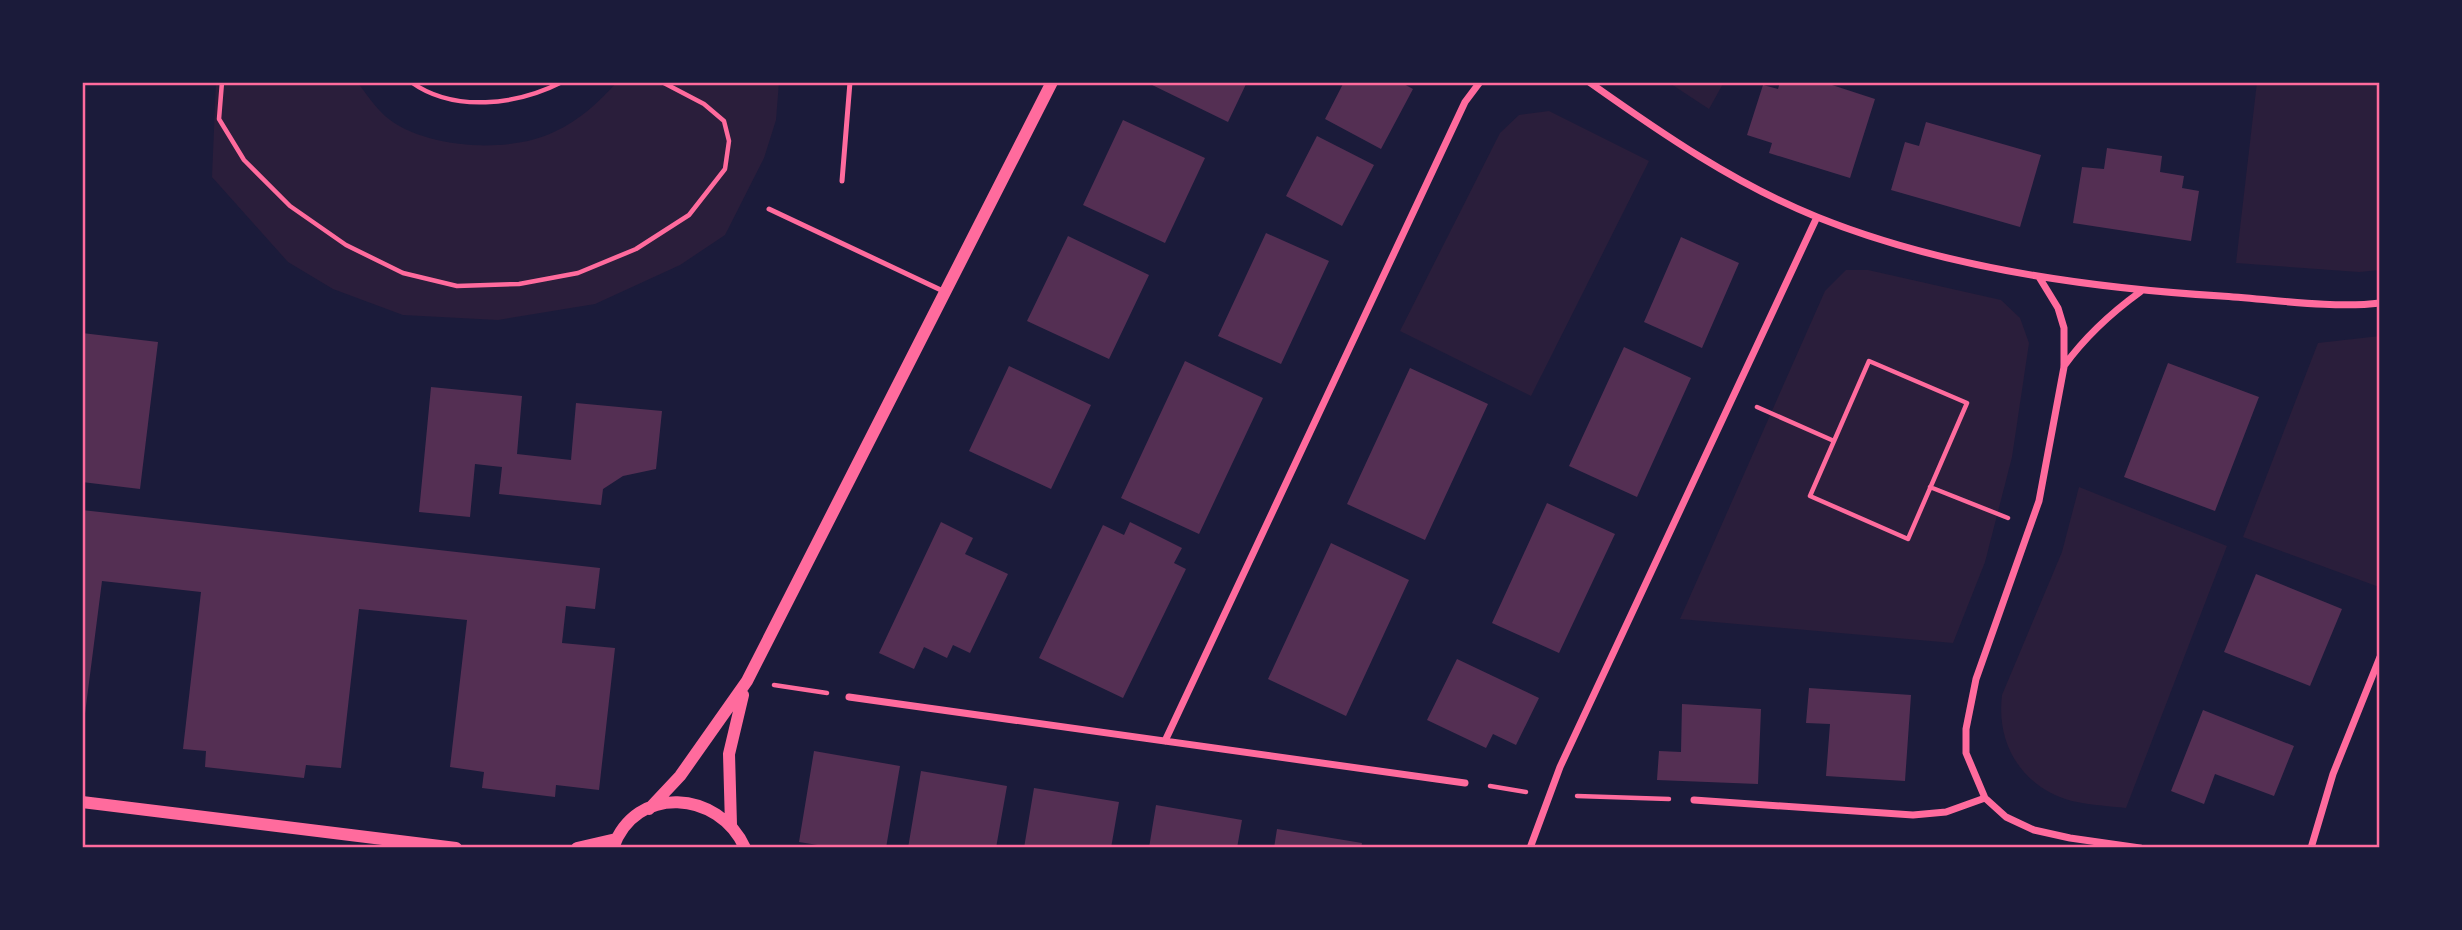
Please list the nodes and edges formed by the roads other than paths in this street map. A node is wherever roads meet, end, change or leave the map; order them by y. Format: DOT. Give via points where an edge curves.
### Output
graph roads {
  1 [pos="850,82"];
  2 [pos="1052,82"];
  3 [pos="1480,82"];
  4 [pos="1589,82"];
  5 [pos="842,181"];
  6 [pos="769,209"];
  7 [pos="1817,217"];
  8 [pos="2039,277"];
  9 [pos="2140,291"];
  10 [pos="945,292"];
  11 [pos="2380,303"];
  12 [pos="2064,367"];
  13 [pos="2380,657"];
  14 [pos="747,681"];
  15 [pos="849,697"];
  16 [pos="1165,741"];
  17 [pos="1465,783"];
  18 [pos="1985,798"];
  19 [pos="1694,800"];
  20 [pos="82,802"];
  21 [pos="649,809"];
  22 [pos="731,825"];
  23 [pos="614,843"];
  24 [pos="456,848"];
  25 [pos="577,848"];
  26 [pos="745,848"];
  27 [pos="1530,848"];
  28 [pos="2140,848"];
  29 [pos="2311,848"];
  1 -- 5 [label="lane"];
  2 -- 10 [label="street"];
  3 -- 16 [label="street" via="1465,102"];
  4 -- 7 [label="street" via="1737,178"];
  6 -- 10 [label="lane"];
  7 -- 8 [label="street" via="1872,237"];
  7 -- 27 [label="street" via="1549,795"];
  8 -- 9 [label="street"];
  8 -- 12 [label="street" via="2064,328"];
  9 -- 11 [label="street"];
  9 -- 12 [label="street" via="2080,345"];
  10 -- 14 [label="street"];
  12 -- 18 [label="street" via="2039,501 1969,708 1966,754"];
  13 -- 29 [label="street" via="2333,775"];
  14 -- 21 [label="street" via="680,776"];
  14 -- 22 [label="street" via="729,754"];
  15 -- 16 [label="street"];
  16 -- 17 [label="street"];
  18 -- 19 [label="street" via="1946,812 1913,815"];
  18 -- 28 [label="street" via="2006,817 2034,830"];
  20 -- 24 [label="street"];
  21 -- 22 [label="street" via="671,802 704,806"];
  21 -- 23 [label="street" via="626,824"];
  22 -- 26 [label="street"];
  23 -- 25 [label="street"];
}
